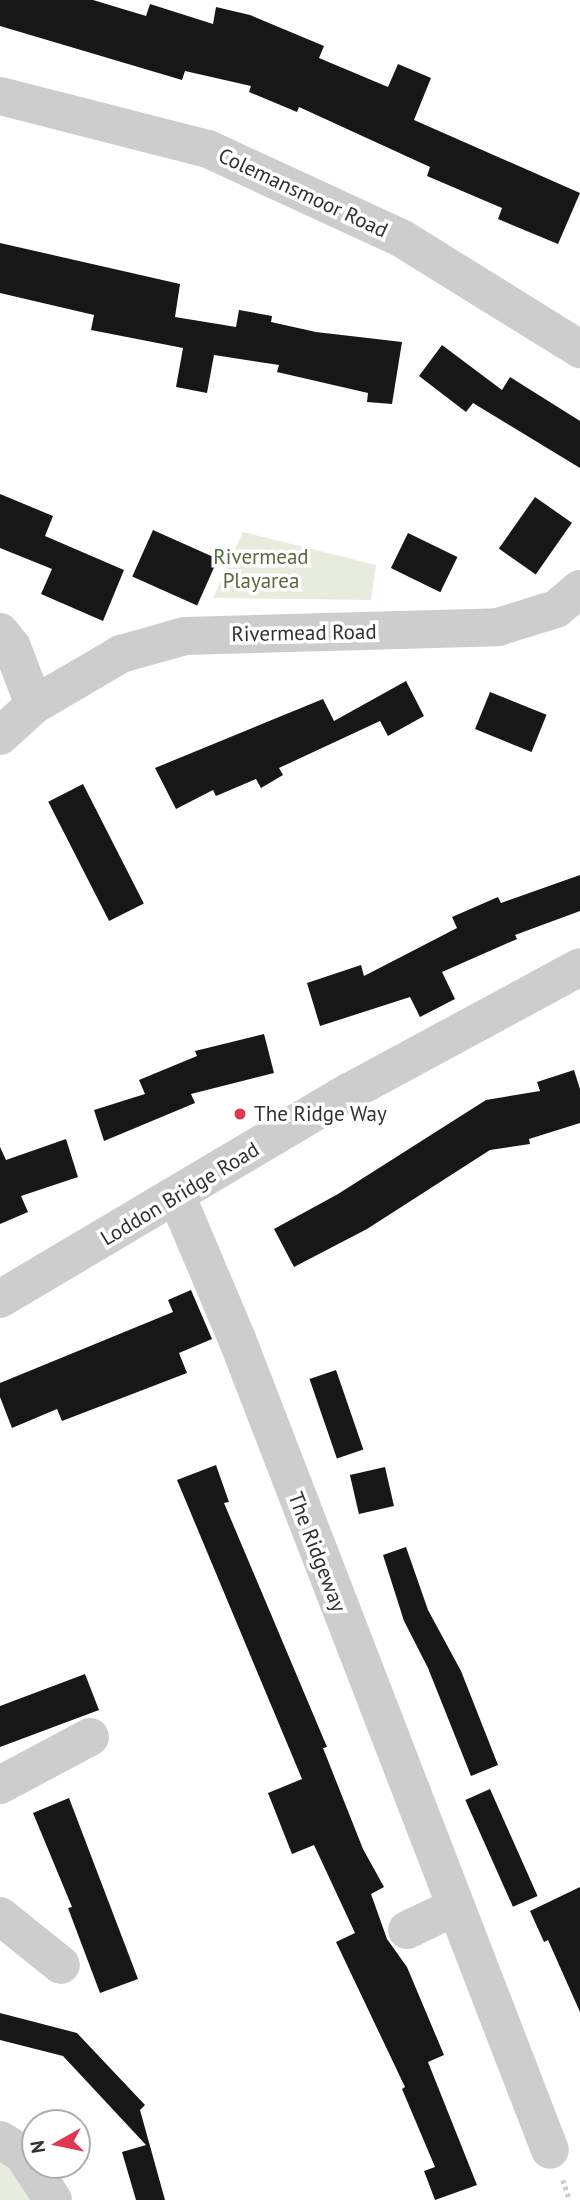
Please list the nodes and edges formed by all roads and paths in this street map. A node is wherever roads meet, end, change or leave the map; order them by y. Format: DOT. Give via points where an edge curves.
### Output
graph roads {
  1 [pos="0,96"];
  2 [pos="580,349"];
  3 [pos="580,589"];
  4 [pos="0,632"];
  5 [pos="34,705"];
  6 [pos="0,736"];
  7 [pos="580,967"];
  8 [pos="177,1197"];
  9 [pos="0,1299"];
  10 [pos="90,1737"];
  11 [pos="0,1785"];
  12 [pos="455,1907"];
  13 [pos="0,1916"];
  14 [pos="407,1930"];
  15 [pos="61,1965"];
  16 [pos="0,2140"];
  17 [pos="550,2150"];
  18 [pos="53,2200"];
  1 -- 2 [label="street, Colemansmoor Road" via="208,149 401,238"];
  3 -- 5 [label="street, Rivermead Road" via="556,609 498,627 185,636 121,654"];
  4 -- 5 [label="street" via="12,647"];
  5 -- 6 [label="street, Rivermead Road"];
  7 -- 8 [label="street, Loddon Bridge Road" via="351,1091"];
  8 -- 9 [label="street, Loddon Bridge Road"];
  8 -- 12 [label="street, The Ridgeway" via="237,1339"];
  10 -- 11 [label="street"];
  12 -- 14 [label="street"];
  12 -- 17 [label="street, The Ridgeway"];
  13 -- 15 [label="street"];
  16 -- 18 [label="street" via="22,2153"];
}
